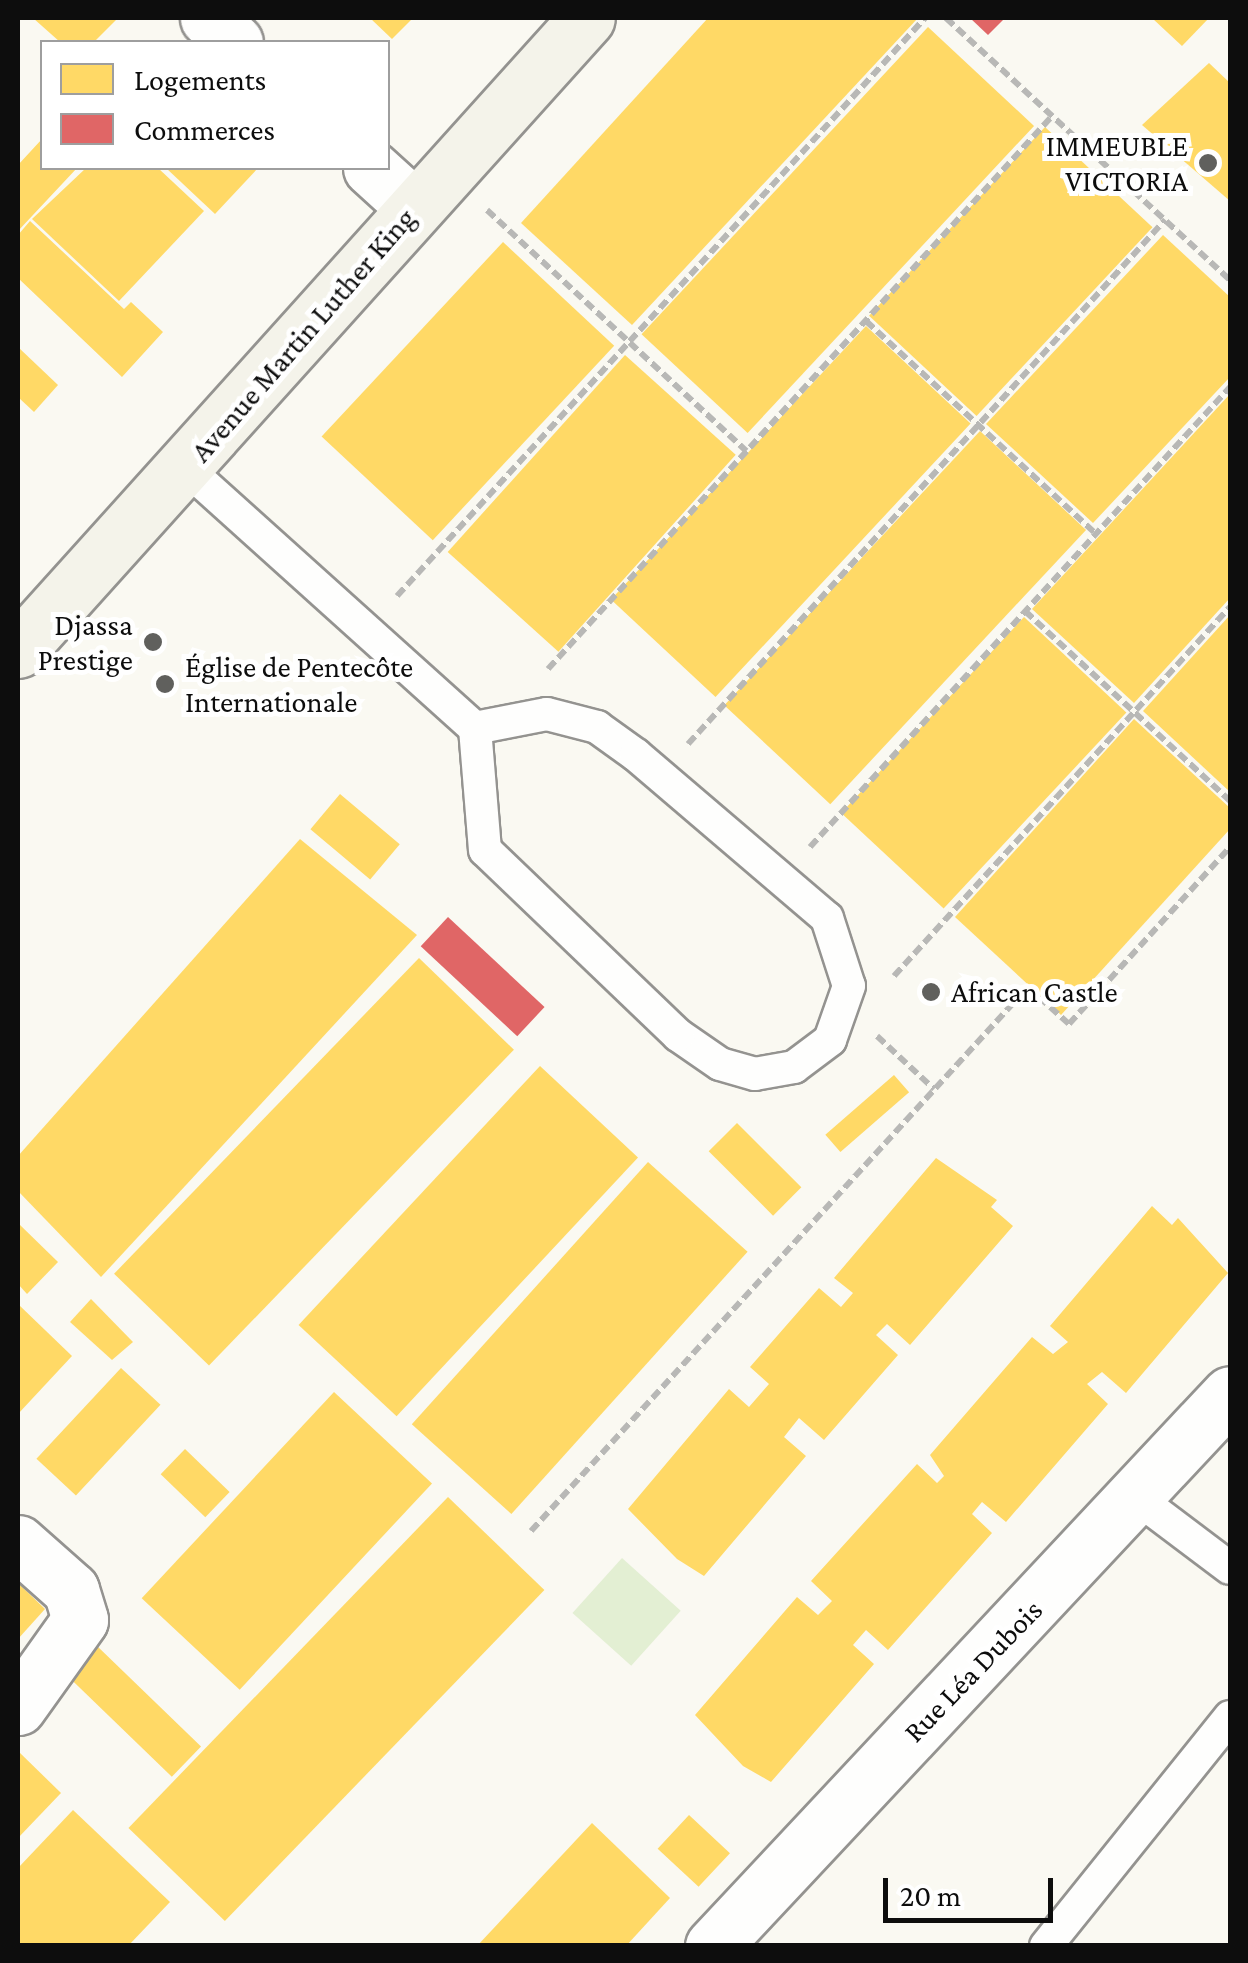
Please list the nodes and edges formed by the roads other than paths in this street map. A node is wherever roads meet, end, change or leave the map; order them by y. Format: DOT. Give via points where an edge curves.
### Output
graph roads {
  1 [pos="208,18"];
  2 [pos="587,18"];
  3 [pos="234,40"];
  4 [pos="376,170"];
  5 [pos="430,190"];
  6 [pos="186,468"];
  7 [pos="18,650"];
  8 [pos="487,724"];
  9 [pos="1230,1394"];
  10 [pos="1137,1498"];
  11 [pos="18,1543"];
  12 [pos="1230,1568"];
  13 [pos="18,1707"];
  14 [pos="1230,1717"];
  15 [pos="712,1946"];
  16 [pos="1046,1946"];
  1 -- 3 [label="street"];
  2 -- 5 [label="street, Avenue Martin Luther King"];
  4 -- 5 [label="street"];
  5 -- 6 [label="street, Avenue Martin Luther King"];
  6 -- 7 [label="street, Avenue Martin Luther King"];
  6 -- 8 [label="lane"];
  8 -- 8 [label="lane" via="547,714 597,727 827,918 846,959 851,1012 830,1040 794,1067 755,1074 678,1035 485,850"];
  9 -- 10 [label="street, Rue Léa Dubois"];
  10 -- 12 [label="lane"];
  10 -- 15 [label="street, Rue Léa Dubois"];
  11 -- 13 [label="street" via="71,1590 80,1620"];
  14 -- 16 [label="lane"];
}
